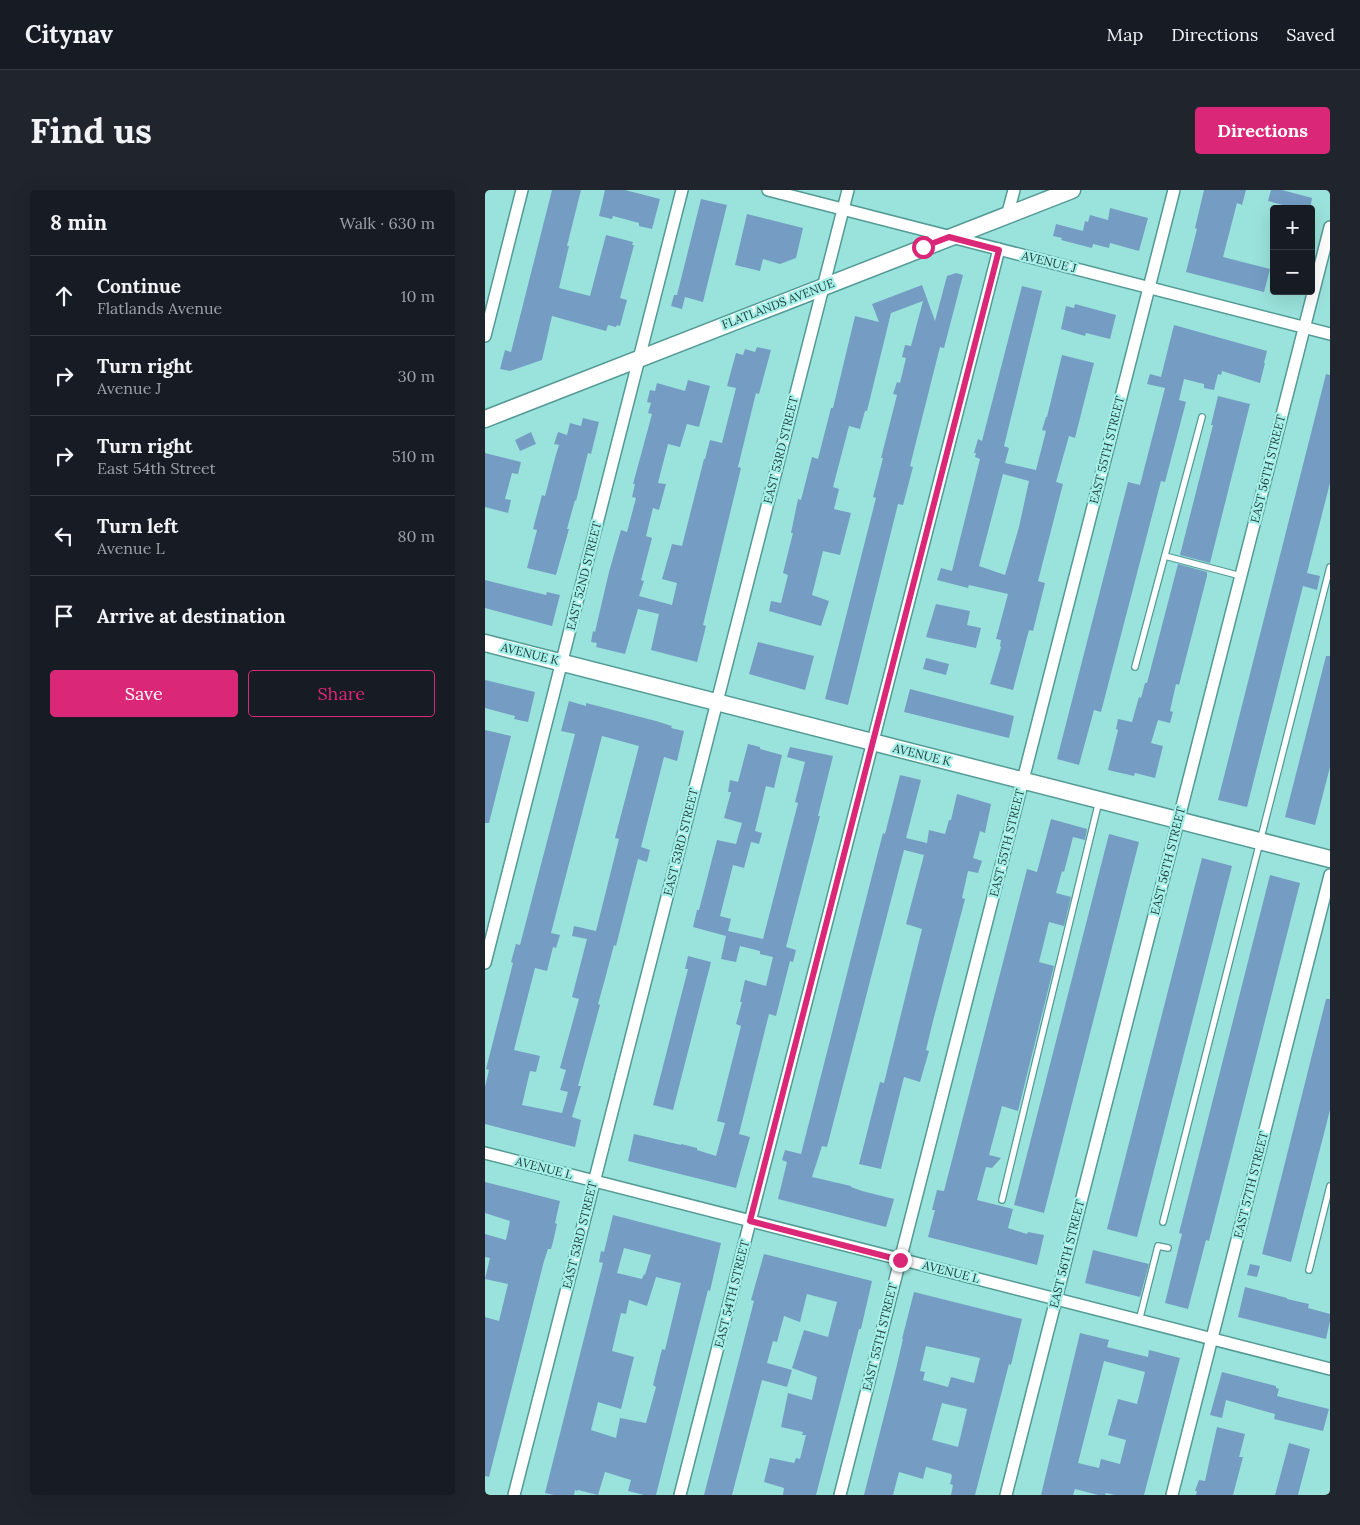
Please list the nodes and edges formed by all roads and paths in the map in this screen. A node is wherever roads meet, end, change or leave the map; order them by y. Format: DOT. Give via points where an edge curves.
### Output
graph roads {
  1 [pos="522,190"];
  2 [pos="682,190"];
  3 [pos="768,190"];
  4 [pos="848,190"];
  5 [pos="1014,190"];
  6 [pos="1072,190"];
  7 [pos="1174,190"];
  8 [pos="843,209"];
  9 [pos="1007,216"];
  10 [pos="1330,228"];
  11 [pos="949,237"];
  12 [pos="999,250"];
  13 [pos="823,286"];
  14 [pos="1149,287"];
  15 [pos="1305,327"];
  16 [pos="1330,334"];
  17 [pos="485,336"];
  18 [pos="640,359"];
  19 [pos="1201,417"];
  20 [pos="485,419"];
  21 [pos="1165,556"];
  22 [pos="1330,567"];
  23 [pos="1241,576"];
  24 [pos="485,643"];
  25 [pos="562,662"];
  26 [pos="1135,667"];
  27 [pos="717,702"];
  28 [pos="873,742"];
  29 [pos="1023,780"];
  30 [pos="1100,800"];
  31 [pos="1179,820"];
  32 [pos="1260,841"];
  33 [pos="1330,859"];
  34 [pos="1330,875"];
  35 [pos="485,963"];
  36 [pos="485,1153"];
  37 [pos="594,1181"];
  38 [pos="1330,1186"];
  39 [pos="1002,1200"];
  40 [pos="750,1221"];
  41 [pos="1163,1222"];
  42 [pos="1168,1248"];
  43 [pos="900,1260"];
  44 [pos="1309,1270"];
  45 [pos="1056,1299"];
  46 [pos="1139,1320"];
  47 [pos="1212,1339"];
  48 [pos="1330,1369"];
  49 [pos="514,1495"];
  50 [pos="680,1495"];
  51 [pos="840,1495"];
  52 [pos="1006,1495"];
  53 [pos="1172,1495"];
  1 -- 17 [label="street"];
  2 -- 18 [label="street, EAST 52ND STREET"];
  3 -- 8 [label="street, AVENUE J"];
  4 -- 8 [label="street, EAST 53RD STREET"];
  5 -- 9 [label="street"];
  6 -- 9 [label="street, FLATLANDS AVENUE"];
  7 -- 14 [label="street, EAST 55TH STREET"];
  8 -- 11 [label="street, AVENUE J"];
  8 -- 13 [label="street, EAST 53RD STREET"];
  9 -- 11 [label="street, FLATLANDS AVENUE"];
  10 -- 15 [label="street, EAST 56TH STREET"];
  11 -- 12 [label="street, AVENUE J"];
  11 -- 13 [label="street, FLATLANDS AVENUE"];
  12 -- 14 [label="street, AVENUE J"];
  12 -- 28 [label="street, EAST 54TH STREET"];
  13 -- 18 [label="street, FLATLANDS AVENUE"];
  13 -- 27 [label="street, EAST 53RD STREET"];
  14 -- 15 [label="street, AVENUE J"];
  14 -- 29 [label="street, EAST 55TH STREET"];
  15 -- 16 [label="street, AVENUE J"];
  15 -- 23 [label="street, EAST 56TH STREET"];
  18 -- 20 [label="street, FLATLANDS AVENUE"];
  18 -- 25 [label="street, EAST 52ND STREET"];
  19 -- 21 [label="lane"];
  21 -- 23 [label="lane"];
  21 -- 26 [label="lane"];
  22 -- 32 [label="lane"];
  23 -- 31 [label="street, EAST 56TH STREET"];
  24 -- 25 [label="street, AVENUE K"];
  25 -- 27 [label="street, AVENUE K"];
  25 -- 35 [label="street, EAST 52ND STREET"];
  27 -- 28 [label="street, AVENUE K"];
  27 -- 37 [label="street, EAST 53RD STREET"];
  28 -- 29 [label="street, AVENUE K"];
  28 -- 40 [label="street, EAST 54TH STREET"];
  29 -- 30 [label="street, AVENUE K"];
  29 -- 43 [label="street, EAST 55TH STREET"];
  30 -- 31 [label="street, AVENUE K"];
  30 -- 39 [label="lane"];
  31 -- 32 [label="street, AVENUE K"];
  31 -- 45 [label="street, EAST 56TH STREET"];
  32 -- 33 [label="street, AVENUE K"];
  32 -- 41 [label="lane"];
  34 -- 47 [label="street, EAST 57TH STREET"];
  36 -- 37 [label="street, AVENUE L"];
  37 -- 40 [label="street, AVENUE L"];
  37 -- 49 [label="street, EAST 53RD STREET"];
  38 -- 44 [label="lane"];
  40 -- 43 [label="street, AVENUE L"];
  40 -- 50 [label="street, EAST 54TH STREET"];
  42 -- 46 [label="lane" via="1158,1246"];
  43 -- 45 [label="street, AVENUE L"];
  43 -- 51 [label="street, EAST 55TH STREET"];
  45 -- 46 [label="street, AVENUE L"];
  45 -- 52 [label="street, EAST 56TH STREET"];
  46 -- 47 [label="street, AVENUE L"];
  47 -- 48 [label="street, AVENUE L"];
  47 -- 53 [label="street, EAST 57TH STREET"];
}
